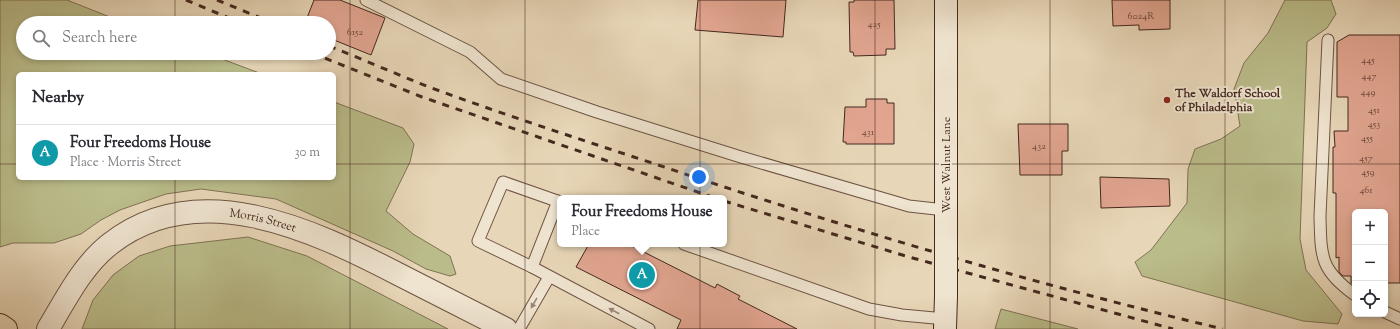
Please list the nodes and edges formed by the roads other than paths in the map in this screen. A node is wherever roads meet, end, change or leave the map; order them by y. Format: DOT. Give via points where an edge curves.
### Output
graph roads {
  1 [pos="366,0"];
  2 [pos="946,0"];
  3 [pos="1328,40"];
  4 [pos="557,200"];
  5 [pos="557,206"];
  6 [pos="946,218"];
  7 [pos="693,247"];
  8 [pos="532,267"];
  9 [pos="549,277"];
  10 [pos="1352,293"];
  11 [pos="1388,313"];
  12 [pos="1400,319"];
  13 [pos="945,324"];
  14 [pos="0,325"];
  15 [pos="6,329"];
  16 [pos="48,329"];
  17 [pos="506,329"];
  18 [pos="519,329"];
  19 [pos="649,329"];
  1 -- 6 [label="lane" via="470,52 501,79 741,157"];
  2 -- 6 [label="street, West Walnut Lane"];
  3 -- 10 [label="lane" via="1321,245 1332,276"];
  4 -- 8 [label="lane" via="503,182 478,240"];
  5 -- 8 [label="lane"];
  6 -- 13 [label="street, West Walnut Lane, bridge"];
  7 -- 13 [label="lane" via="869,309"];
  8 -- 9 [label="lane"];
  9 -- 18 [label="lane, one-way"];
  19 -- 9 [label="lane, one-way"];
  11 -- 12 [label="lane"];
  14 -- 15 [label="main road"];
  16 -- 17 [label="street, Morris Street" via="84,271 109,245 124,234 164,216 192,212 245,214 315,234"];
}
